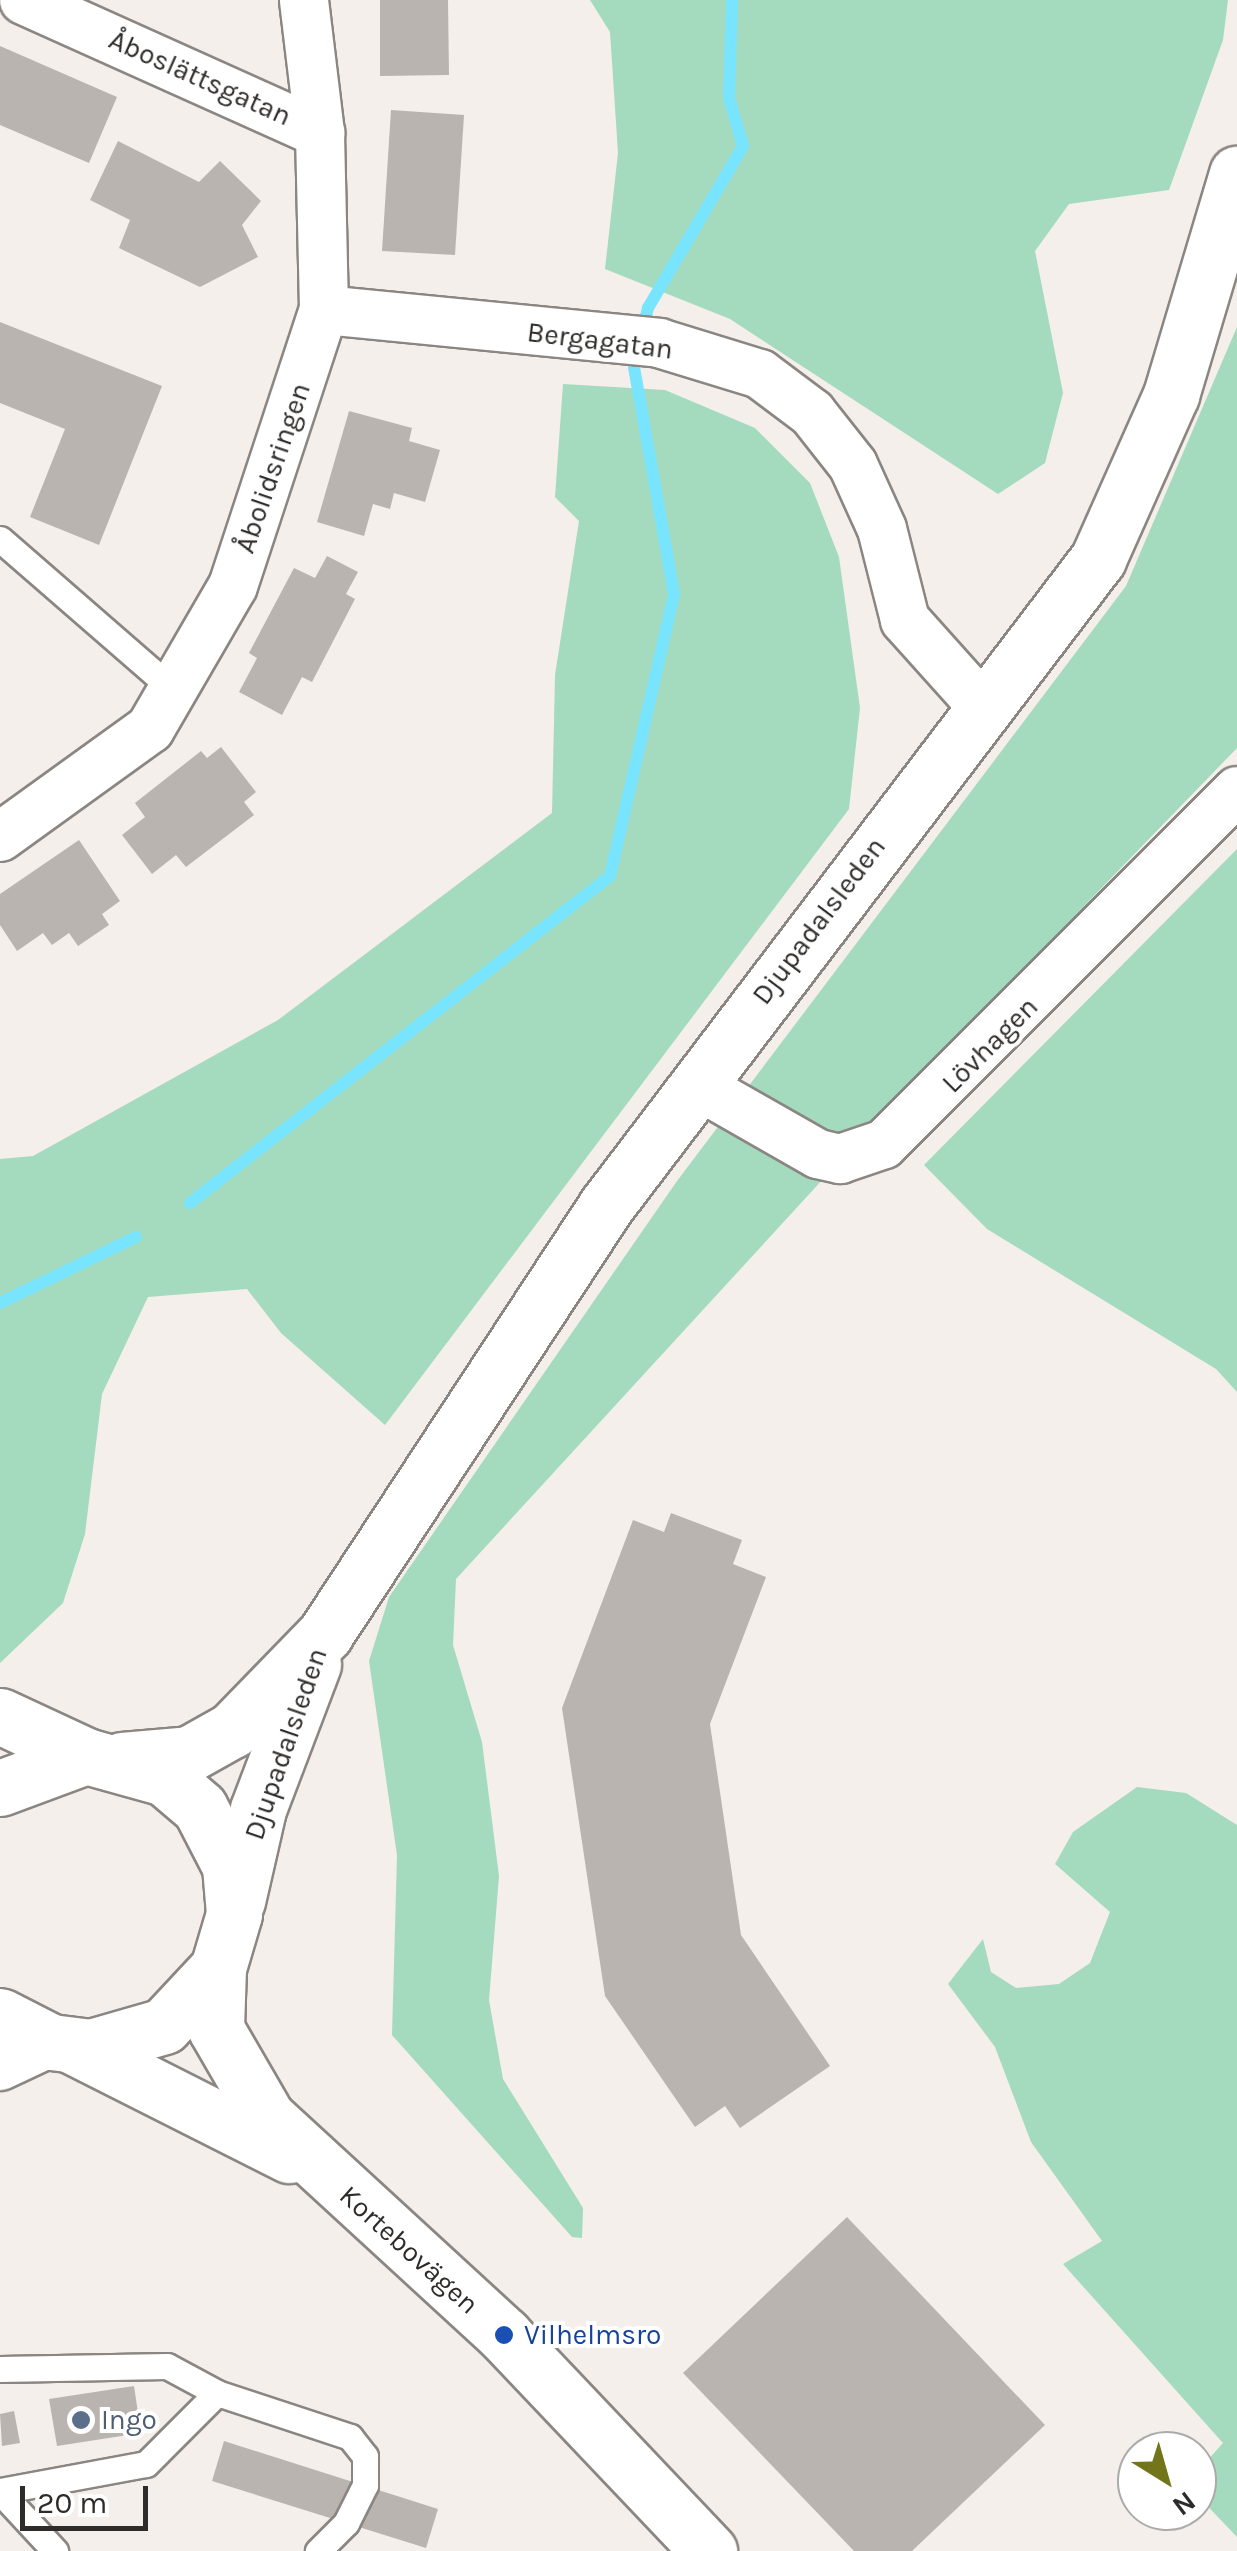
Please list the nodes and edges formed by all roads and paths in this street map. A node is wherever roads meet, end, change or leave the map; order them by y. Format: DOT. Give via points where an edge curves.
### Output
graph roads {
  1 [pos="24,0"];
  2 [pos="304,0"];
  3 [pos="320,133"];
  4 [pos="1237,174"];
  5 [pos="324,310"];
  6 [pos="0,539"];
  7 [pos="176,692"];
  8 [pos="984,708"];
  9 [pos="1237,791"];
  10 [pos="0,837"];
  11 [pos="697,1085"];
  12 [pos="326,1634"];
  13 [pos="0,1716"];
  14 [pos="104,1758"];
  15 [pos="0,1788"];
  16 [pos="234,1914"];
  17 [pos="218,1968"];
  18 [pos="0,2016"];
  19 [pos="62,2044"];
  20 [pos="0,2066"];
  21 [pos="315,2168"];
  22 [pos="0,2368"];
  23 [pos="217,2393"];
  24 [pos="3,2494"];
  25 [pos="55,2551"];
  26 [pos="318,2551"];
  27 [pos="709,2551"];
  1 -- 3 [label="street, Åboslättsgatan"];
  2 -- 3 [label="street, Åbolidsringen"];
  3 -- 5 [label="street, Åbolidsringen"];
  4 -- 8 [label="street, Djupadalsleden" via="1171,395 1098,559"];
  5 -- 7 [label="street, Åbolidsringen" via="233,586"];
  5 -- 8 [label="street, Bergagatan" via="638,341 760,374 812,413 853,465 882,529 905,620"];
  6 -- 7 [label="lane"];
  7 -- 10 [label="street, Åbolidsringen" via="150,730"];
  8 -- 11 [label="street, Djupadalsleden"];
  9 -- 11 [label="street, Lövhagen" via="884,1144 840,1159 818,1154"];
  11 -- 12 [label="street, Djupadalsleden" via="606,1206"];
  12 -- 14 [label="street, Djupadalsleden" via="232,1730 188,1754"];
  12 -- 16 [label="street, Djupadalsleden" via="258,1809"];
  13 -- 14 [label="street"];
  14 -- 15 [label="street"];
  14 -- 16 [label="street" via="166,1778 200,1808 230,1866"];
  16 -- 17 [label="street, Djupadalsleden"];
  17 -- 19 [label="street" via="164,2026 124,2043"];
  17 -- 21 [label="street, Kortebovägen" via="216,2030 236,2076"];
  18 -- 19 [label="street, Kortebovägen"];
  19 -- 20 [label="street"];
  19 -- 21 [label="street, Kortebovägen"];
  21 -- 27 [label="street, Kortebovägen" via="504,2335"];
  22 -- 23 [label="lane" via="167,2366"];
  23 -- 24 [label="lane" via="146,2464"];
  23 -- 26 [label="lane" via="350,2437 365,2456 364,2485 346,2524"];
  24 -- 25 [label="lane"];
}
